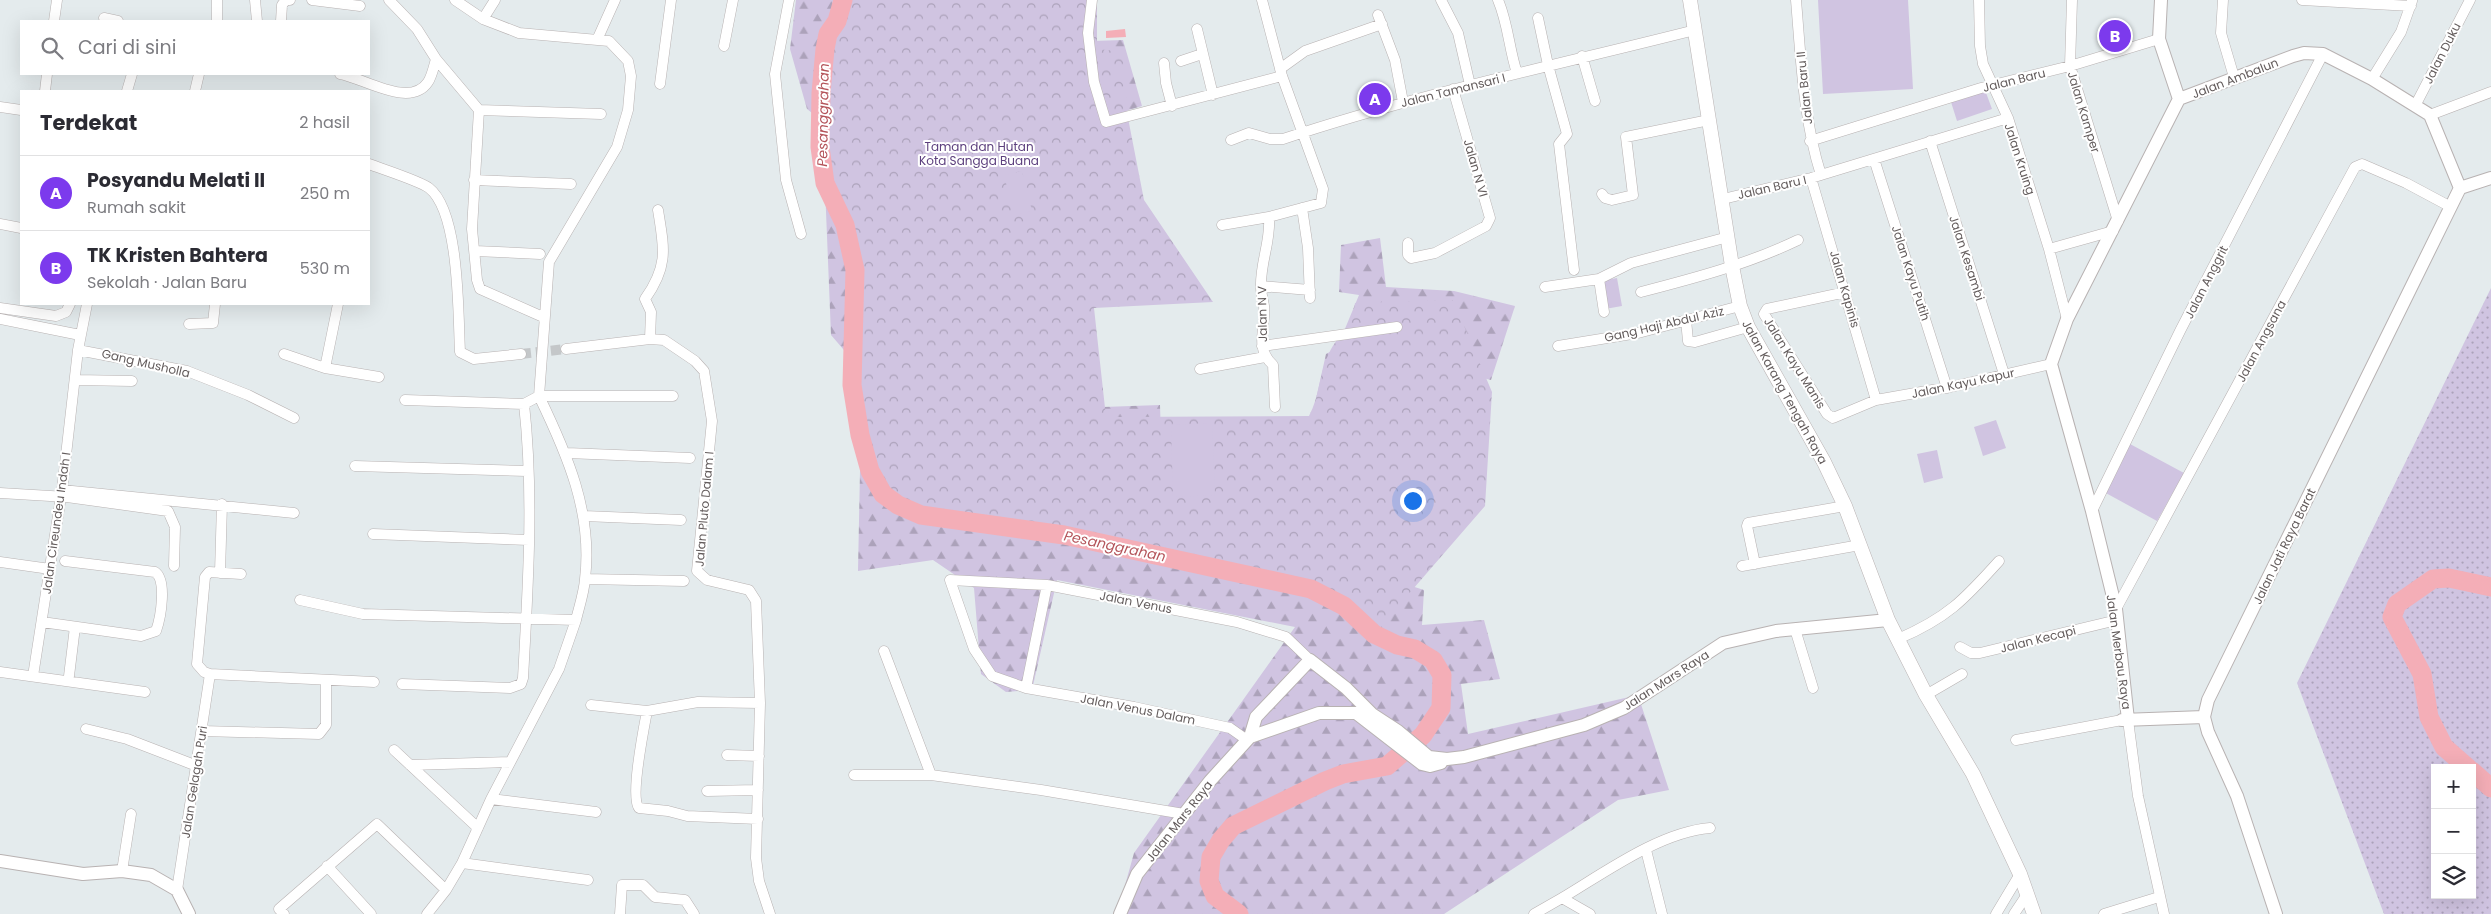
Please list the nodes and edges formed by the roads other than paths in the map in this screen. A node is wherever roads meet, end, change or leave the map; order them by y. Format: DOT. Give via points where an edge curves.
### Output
graph roads {
  1 [pos="56,0"];
  2 [pos="217,0"];
  3 [pos="254,0"];
  4 [pos="290,0"];
  5 [pos="312,0"];
  6 [pos="389,0"];
  7 [pos="455,0"];
  8 [pos="495,0"];
  9 [pos="615,0"];
  10 [pos="671,0"];
  11 [pos="733,0"];
  12 [pos="789,0"];
  13 [pos="1092,0"];
  14 [pos="1262,0"];
  15 [pos="1441,0"];
  16 [pos="1498,0"];
  17 [pos="1690,0"];
  18 [pos="1796,0"];
  19 [pos="1978,0"];
  20 [pos="2072,0"];
  21 [pos="2161,0"];
  22 [pos="2223,0"];
  23 [pos="2302,0"];
  24 [pos="2470,0"];
  25 [pos="2412,3"];
  26 [pos="360,6"];
  27 [pos="104,18"];
  28 [pos="1538,18"];
  29 [pos="483,19"];
  30 [pos="54,20"];
  31 [pos="113,20"];
  32 [pos="217,20"];
  33 [pos="257,20"];
  34 [pos="281,20"];
  35 [pos="1197,29"];
  36 [pos="1695,30"];
  37 [pos="2158,39"];
  38 [pos="596,40"];
  39 [pos="724,46"];
  40 [pos="1202,54"];
  41 [pos="2323,54"];
  42 [pos="1582,56"];
  43 [pos="436,59"];
  44 [pos="1181,61"];
  45 [pos="1164,62"];
  46 [pos="1548,65"];
  47 [pos="2070,66"];
  48 [pos="1281,72"];
  49 [pos="1517,73"];
  50 [pos="47,75"];
  51 [pos="132,75"];
  52 [pos="199,75"];
  53 [pos="347,75"];
  54 [pos="2234,77"];
  55 [pos="2372,79"];
  56 [pos="660,84"];
  57 [pos="1470,85"];
  58 [pos="1992,85"];
  59 [pos="1453,89"];
  60 [pos="45,90"];
  61 [pos="127,90"];
  62 [pos="194,90"];
  63 [pos="2491,92"];
  64 [pos="1213,95"];
  65 [pos="2179,99"];
  66 [pos="1595,101"];
  67 [pos="1404,102"];
  68 [pos="1172,106"];
  69 [pos="2415,106"];
  70 [pos="0,107"];
  71 [pos="20,110"];
  72 [pos="479,110"];
  73 [pos="601,114"];
  74 [pos="2430,115"];
  75 [pos="2008,118"];
  76 [pos="1709,120"];
  77 [pos="1301,133"];
  78 [pos="1231,140"];
  79 [pos="1810,141"];
  80 [pos="1930,141"];
  81 [pos="1874,159"];
  82 [pos="370,164"];
  83 [pos="1816,177"];
  84 [pos="2491,178"];
  85 [pos="474,180"];
  86 [pos="571,184"];
  87 [pos="2460,188"];
  88 [pos="1602,194"];
  89 [pos="1723,199"];
  90 [pos="2451,207"];
  91 [pos="1302,208"];
  92 [pos="658,210"];
  93 [pos="1269,217"];
  94 [pos="0,224"];
  95 [pos="1222,225"];
  96 [pos="2115,226"];
  97 [pos="20,228"];
  98 [pos="801,234"];
  99 [pos="1728,237"];
  100 [pos="1798,240"];
  101 [pos="1408,242"];
  102 [pos="2049,249"];
  103 [pos="475,251"];
  104 [pos="540,254"];
  105 [pos="1732,266"];
  106 [pos="1574,270"];
  107 [pos="1599,279"];
  108 [pos="1261,286"];
  109 [pos="1545,287"];
  110 [pos="1641,292"];
  111 [pos="1846,292"];
  112 [pos="70,305"];
  113 [pos="87,305"];
  114 [pos="215,305"];
  115 [pos="338,305"];
  116 [pos="1740,306"];
  117 [pos="0,308"];
  118 [pos="1604,312"];
  119 [pos="543,317"];
  120 [pos="0,319"];
  121 [pos="1686,320"];
  122 [pos="2067,320"];
  123 [pos="189,324"];
  124 [pos="1397,327"];
  125 [pos="1748,327"];
  126 [pos="80,335"];
  127 [pos="650,339"];
  128 [pos="1262,346"];
  129 [pos="1558,346"];
  130 [pos="566,349"];
  131 [pos="78,350"];
  132 [pos="284,354"];
  133 [pos="521,354"];
  134 [pos="1265,357"];
  135 [pos="2051,364"];
  136 [pos="325,368"];
  137 [pos="1200,369"];
  138 [pos="2004,374"];
  139 [pos="379,376"];
  140 [pos="76,380"];
  141 [pos="132,381"];
  142 [pos="1947,388"];
  143 [pos="539,396"];
  144 [pos="673,396"];
  145 [pos="405,400"];
  146 [pos="1876,400"];
  147 [pos="524,404"];
  148 [pos="1275,407"];
  149 [pos="294,418"];
  150 [pos="567,453"];
  151 [pos="690,458"];
  152 [pos="355,466"];
  153 [pos="528,471"];
  154 [pos="0,493"];
  155 [pos="62,493"];
  156 [pos="222,504"];
  157 [pos="1845,506"];
  158 [pos="2092,511"];
  159 [pos="294,513"];
  160 [pos="584,516"];
  161 [pos="681,520"];
  162 [pos="373,534"];
  163 [pos="528,540"];
  164 [pos="1860,545"];
  165 [pos="65,561"];
  166 [pos="1999,561"];
  167 [pos="0,562"];
  168 [pos="1755,564"];
  169 [pos="174,566"];
  170 [pos="1742,566"];
  171 [pos="50,569"];
  172 [pos="220,573"];
  173 [pos="241,574"];
  174 [pos="585,579"];
  175 [pos="950,580"];
  176 [pos="684,581"];
  177 [pos="1048,584"];
  178 [pos="300,600"];
  179 [pos="2116,614"];
  180 [pos="531,619"];
  181 [pos="571,620"];
  182 [pos="1882,620"];
  183 [pos="42,622"];
  184 [pos="75,627"];
  185 [pos="1795,629"];
  186 [pos="1898,639"];
  187 [pos="1960,647"];
  188 [pos="884,650"];
  189 [pos="1310,660"];
  190 [pos="0,672"];
  191 [pos="210,674"];
  192 [pos="1962,674"];
  193 [pos="33,676"];
  194 [pos="69,676"];
  195 [pos="326,680"];
  196 [pos="374,682"];
  197 [pos="402,684"];
  198 [pos="1026,688"];
  199 [pos="1813,688"];
  200 [pos="145,692"];
  201 [pos="1926,695"];
  202 [pos="760,703"];
  203 [pos="591,705"];
  204 [pos="647,711"];
  205 [pos="2204,717"];
  206 [pos="2125,720"];
  207 [pos="86,729"];
  208 [pos="202,731"];
  209 [pos="1394,736"];
  210 [pos="1249,738"];
  211 [pos="2016,740"];
  212 [pos="394,750"];
  213 [pos="727,755"];
  214 [pos="759,756"];
  215 [pos="510,762"];
  216 [pos="410,765"];
  217 [pos="197,766"];
  218 [pos="854,775"];
  219 [pos="932,775"];
  220 [pos="707,790"];
  221 [pos="758,790"];
  222 [pos="491,799"];
  223 [pos="596,812"];
  224 [pos="131,814"];
  225 [pos="1184,814"];
  226 [pos="758,819"];
  227 [pos="478,828"];
  228 [pos="1710,828"];
  229 [pos="1646,850"];
  230 [pos="0,861"];
  231 [pos="462,863"];
  232 [pos="327,866"];
  233 [pos="122,871"];
  234 [pos="2020,874"];
  235 [pos="588,880"];
  236 [pos="177,890"];
  237 [pos="446,890"];
  238 [pos="2028,893"];
  239 [pos="1562,898"];
  240 [pos="2159,898"];
  241 [pos="189,914"];
  242 [pos="284,914"];
  243 [pos="372,914"];
  244 [pos="427,914"];
  245 [pos="620,914"];
  246 [pos="694,914"];
  247 [pos="770,914"];
  248 [pos="1120,914"];
  249 [pos="1534,914"];
  250 [pos="1590,914"];
  251 [pos="1662,914"];
  252 [pos="1996,914"];
  253 [pos="2014,914"];
  254 [pos="2034,914"];
  255 [pos="2104,914"];
  256 [pos="2164,914"];
  257 [pos="2276,914"];
  1 -- 30 [label="street"];
  2 -- 32 [label="street"];
  3 -- 33 [label="street"];
  4 -- 34 [label="street" via="282,5"];
  5 -- 26 [label="street"];
  6 -- 43 [label="street" via="417,29"];
  7 -- 29 [label="street"];
  8 -- 29 [label="street"];
  9 -- 38 [label="street"];
  10 -- 56 [label="street"];
  11 -- 39 [label="street"];
  12 -- 98 [label="street" via="775,74 786,180"];
  13 -- 68 [label="street" via="1088,33 1094,82 1106,122"];
  14 -- 48 [label="street"];
  15 -- 57 [label="street" via="1458,33"];
  16 -- 49 [label="street" via="1505,15 1510,52"];
  17 -- 36 [label="main road, Jalan Karang Tengah Raya"];
  18 -- 79 [label="street, Jalan Baru II"];
  19 -- 58 [label="street, Jalan Kruing" via="1980,46"];
  20 -- 47 [label="street, Jalan Kamper"];
  21 -- 37 [label="street"];
  22 -- 54 [label="street" via="2222,33"];
  23 -- 25 [label="street"];
  24 -- 69 [label="street, Jalan Duku"];
  25 -- 55 [label="street" via="2401,32"];
  27 -- 31 [label="street"];
  28 -- 46 [label="street"];
  29 -- 38 [label="street" via="519,32"];
  35 -- 40 [label="street"];
  36 -- 42 [label="street, Jalan Tamansari I"];
  36 -- 76 [label="main road, Jalan Karang Tengah Raya"];
  37 -- 47 [label="street, Jalan Baru"];
  37 -- 65 [label="street"];
  38 -- 119 [label="street" via="609,42 628,61 631,76 628,110 617,147 549,262"];
  40 -- 44 [label="street"];
  40 -- 64 [label="street"];
  41 -- 54 [label="street, Jalan Ambalun" via="2304,53"];
  41 -- 55 [label="street, Jalan Ambalun"];
  41 -- 158 [label="street, Jalan Anggrit" via="2180,331"];
  42 -- 46 [label="street, Jalan Tamansari I"];
  42 -- 66 [label="street"];
  43 -- 53 [label="street" via="428,83 414,92 395,93"];
  43 -- 72 [label="street"];
  45 -- 68 [label="street"];
  46 -- 49 [label="street, Jalan Tamansari I"];
  46 -- 106 [label="street" via="1567,134 1559,144"];
  47 -- 58 [label="street, Jalan Baru"];
  47 -- 96 [label="street, Jalan Kamper"];
  48 -- 64 [label="street"];
  48 -- 67 [label="street" via="1305,51 1380,20 1395,60"];
  48 -- 77 [label="street"];
  49 -- 57 [label="street, Jalan Tamansari I"];
  50 -- 60 [label="street"];
  51 -- 61 [label="street"];
  52 -- 62 [label="street"];
  54 -- 65 [label="street, Jalan Ambalun"];
  55 -- 69 [label="street, Jalan Ambalun"];
  57 -- 59 [label="street, Jalan Tamansari I"];
  58 -- 75 [label="street, Jalan Kruing"];
  58 -- 79 [label="street, Jalan Baru"];
  59 -- 67 [label="street, Jalan Tamansari I"];
  59 -- 101 [label="street, Jalan N VI" via="1490,218 1486,226 1435,253 1411,258"];
  63 -- 74 [label="street"];
  64 -- 68 [label="street"];
  65 -- 96 [label="street, Jalan Ambalun"];
  67 -- 77 [label="street, Jalan Tamansari I"];
  69 -- 74 [label="street, Jalan Ambalun"];
  70 -- 71 [label="street"];
  72 -- 73 [label="street"];
  72 -- 85 [label="street"];
  74 -- 87 [label="street"];
  75 -- 80 [label="street, Jalan Baru I"];
  75 -- 102 [label="street, Jalan Kruing"];
  76 -- 88 [label="street" via="1626,137 1633,195 1612,200"];
  76 -- 89 [label="main road, Jalan Karang Tengah Raya"];
  77 -- 78 [label="street, Jalan Tamansari I" via="1283,139 1249,133"];
  77 -- 91 [label="street" via="1323,189 1321,203"];
  79 -- 83 [label="street, Jalan Baru II"];
  80 -- 81 [label="street, Jalan Baru I"];
  80 -- 138 [label="street, Jalan Kesambi"];
  81 -- 83 [label="street, Jalan Baru I"];
  81 -- 142 [label="street, Jalan Kayu Putih"];
  82 -- 133 [label="street" via="429,188 442,204 455,255 460,352 474,359"];
  83 -- 89 [label="street, Jalan Baru I"];
  83 -- 111 [label="street, Jalan Kapinis"];
  84 -- 87 [label="street"];
  85 -- 86 [label="street"];
  85 -- 103 [label="street" via="472,228"];
  87 -- 90 [label="street, Jalan Jati Raya Barat"];
  89 -- 99 [label="main road, Jalan Karang Tengah Raya"];
  90 -- 179 [label="street, Jalan Angsana" via="2362,164 2355,167"];
  90 -- 205 [label="street, Jalan Jati Raya Barat" via="2208,700"];
  91 -- 93 [label="street"];
  91 -- 108 [label="street" via="1310,294"];
  92 -- 127 [label="street" via="665,251 657,282 645,299 651,312"];
  93 -- 95 [label="street"];
  93 -- 108 [label="street, Jalan N V"];
  94 -- 97 [label="street"];
  96 -- 102 [label="street"];
  96 -- 122 [label="street, Jalan Ambalun"];
  99 -- 105 [label="main road, Jalan Karang Tengah Raya"];
  99 -- 107 [label="street" via="1631,263"];
  100 -- 105 [label="street"];
  102 -- 122 [label="street, Jalan Kruing"];
  103 -- 104 [label="street"];
  103 -- 119 [label="street" via="476,280 480,289"];
  105 -- 110 [label="street"];
  105 -- 116 [label="main road, Jalan Karang Tengah Raya"];
  107 -- 109 [label="street"];
  107 -- 118 [label="street"];
  108 -- 128 [label="street, Jalan N V" via="1264,308"];
  111 -- 146 [label="street, Jalan Kapinis"];
  111 -- 146 [label="street, Jalan Kayu Manis" via="1767,309 1764,311 1765,319 1830,416 1836,418"];
  112 -- 117 [label="street" via="66,312 56,316"];
  113 -- 126 [label="street, Jalan Cireundeu Indah I"];
  114 -- 123 [label="street" via="213,323"];
  115 -- 136 [label="street"];
  116 -- 121 [label="street, Gang Haji Abdul Aziz"];
  116 -- 125 [label="main road, Jalan Karang Tengah Raya"];
  119 -- 143 [label="street"];
  120 -- 126 [label="street"];
  121 -- 125 [label="street" via="1688,341 1695,342"];
  121 -- 129 [label="street, Gang Haji Abdul Aziz" via="1638,333"];
  122 -- 135 [label="street, Jalan Ambalun"];
  124 -- 128 [label="street"];
  125 -- 157 [label="main road, Jalan Karang Tengah Raya" via="1806,427"];
  126 -- 131 [label="street, Jalan Cireundeu Indah I"];
  127 -- 130 [label="street, Jalan Pluto Dalam I"];
  127 -- 202 [label="street, Jalan Pluto Dalam I" via="664,340 696,361 704,371 712,421 697,571 707,580 749,590 756,601"];
  128 -- 134 [label="street, Jalan N V"];
  131 -- 140 [label="street, Jalan Cireundeu Indah I"];
  131 -- 149 [label="street, Gang Musholla" via="188,372 248,395"];
  132 -- 136 [label="street"];
  134 -- 137 [label="street"];
  134 -- 148 [label="street, Jalan N V" via="1273,365"];
  135 -- 138 [label="street, Jalan Kayu Kapur"];
  135 -- 158 [label="street, Jalan Merbau Raya"];
  136 -- 139 [label="street"];
  138 -- 142 [label="street, Jalan Kayu Kapur"];
  140 -- 141 [label="street"];
  140 -- 155 [label="street, Jalan Cireundeu Indah I"];
  142 -- 146 [label="street, Jalan Kayu Kapur"];
  143 -- 144 [label="street"];
  143 -- 147 [label="street"];
  143 -- 150 [label="street"];
  145 -- 147 [label="street"];
  147 -- 153 [label="street"];
  150 -- 151 [label="street"];
  150 -- 160 [label="street"];
  152 -- 153 [label="street"];
  153 -- 163 [label="street"];
  154 -- 155 [label="street"];
  155 -- 156 [label="street"];
  155 -- 169 [label="street" via="168,511 175,527"];
  155 -- 171 [label="street, Jalan Cireundeu Indah I"];
  156 -- 159 [label="street"];
  156 -- 172 [label="street"];
  157 -- 164 [label="main road, Jalan Karang Tengah Raya"];
  157 -- 168 [label="street" via="1748,523"];
  158 -- 179 [label="street, Jalan Merbau Raya"];
  160 -- 161 [label="street"];
  160 -- 174 [label="street"];
  162 -- 163 [label="street"];
  163 -- 180 [label="street"];
  164 -- 168 [label="street"];
  164 -- 182 [label="main road, Jalan Karang Tengah Raya" via="1880,597"];
  165 -- 184 [label="street" via="155,572 162,584 158,625 150,635"];
  166 -- 186 [label="street" via="1972,592 1947,613"];
  167 -- 171 [label="street"];
  168 -- 170 [label="street"];
  171 -- 183 [label="street, Jalan Cireundeu Indah I"];
  172 -- 173 [label="street"];
  172 -- 191 [label="street" via="209,572 204,577 198,664"];
  174 -- 176 [label="street"];
  174 -- 181 [label="street"];
  175 -- 177 [label="street, Jalan Venus"];
  175 -- 198 [label="street, Jalan Venus Dalam" via="974,649 992,676"];
  177 -- 189 [label="street, Jalan Venus" via="1237,622 1286,637"];
  177 -- 198 [label="street"];
  178 -- 180 [label="street" via="363,614"];
  179 -- 187 [label="street, Jalan Kecapi" via="1980,653 1971,653"];
  179 -- 206 [label="street, Jalan Merbau Raya"];
  180 -- 181 [label="street"];
  180 -- 197 [label="street" via="524,678 517,687"];
  181 -- 215 [label="street" via="559,669"];
  182 -- 185 [label="street, Jalan Mars Raya"];
  182 -- 186 [label="main road, Jalan Karang Tengah Raya"];
  183 -- 184 [label="street"];
  183 -- 193 [label="street, Jalan Cireundeu Indah I"];
  184 -- 194 [label="street"];
  185 -- 199 [label="street"];
  185 -- 209 [label="street, Jalan Mars Raya" via="1723,643 1624,708 1584,725 1464,757 1426,761"];
  186 -- 201 [label="main road, Jalan Karang Tengah Raya"];
  188 -- 219 [label="street"];
  189 -- 209 [label="street, Jalan Mars Raya" via="1346,688"];
  189 -- 210 [label="street, Jalan Mars Raya" via="1256,717"];
  190 -- 193 [label="street"];
  191 -- 195 [label="street"];
  191 -- 208 [label="street, Jalan Gelagah Puri"];
  192 -- 201 [label="street"];
  193 -- 200 [label="street"];
  195 -- 196 [label="street"];
  195 -- 208 [label="street" via="326,725 319,734"];
  198 -- 210 [label="street, Jalan Venus Dalam" via="1230,728"];
  201 -- 234 [label="main road, Jalan Karang Tengah Raya" via="1973,774"];
  202 -- 204 [label="street" via="698,702"];
  202 -- 214 [label="street, Jalan Pluto Dalam I"];
  203 -- 204 [label="street"];
  204 -- 226 [label="street" via="636,778 636,804 639,808 668,810 686,816"];
  205 -- 206 [label="street"];
  205 -- 257 [label="street" via="2237,796"];
  206 -- 211 [label="street"];
  206 -- 240 [label="street, Jalan Merbau Raya"];
  207 -- 217 [label="street" via="127,738"];
  208 -- 217 [label="street, Jalan Gelagah Puri"];
  209 -- 210 [label="street, Jalan Mars Raya" via="1356,713 1326,712"];
  210 -- 225 [label="street, Jalan Mars Raya"];
  212 -- 216 [label="street"];
  213 -- 214 [label="street"];
  214 -- 221 [label="street, Jalan Pluto Dalam I"];
  215 -- 216 [label="street"];
  215 -- 222 [label="street"];
  216 -- 227 [label="street"];
  217 -- 236 [label="street, Jalan Gelagah Puri"];
  218 -- 219 [label="street"];
  219 -- 225 [label="street"];
  220 -- 221 [label="street"];
  221 -- 226 [label="street, Jalan Pluto Dalam I"];
  222 -- 223 [label="street"];
  222 -- 227 [label="street"];
  224 -- 233 [label="street"];
  225 -- 248 [label="street, Jalan Mars Raya" via="1137,874"];
  226 -- 247 [label="street, Jalan Pluto Dalam I" via="756,858"];
  227 -- 231 [label="street"];
  228 -- 229 [label="street" via="1673,837"];
  229 -- 239 [label="street"];
  229 -- 251 [label="street"];
  230 -- 233 [label="street" via="83,874"];
  231 -- 235 [label="street"];
  231 -- 237 [label="street"];
  232 -- 237 [label="street" via="377,824"];
  232 -- 242 [label="street" via="279,908"];
  232 -- 243 [label="street"];
  233 -- 236 [label="street" via="151,875"];
  234 -- 238 [label="main road, Jalan Karang Tengah Raya"];
  234 -- 252 [label="street"];
  236 -- 241 [label="street"];
  237 -- 244 [label="street"];
  238 -- 253 [label="street"];
  238 -- 254 [label="main road, Jalan Karang Tengah Raya"];
  239 -- 249 [label="street"];
  239 -- 250 [label="street"];
  240 -- 255 [label="street"];
  240 -- 256 [label="street, Jalan Merbau Raya"];
  245 -- 246 [label="street" via="622,885 644,885 655,898 685,900"];
}
